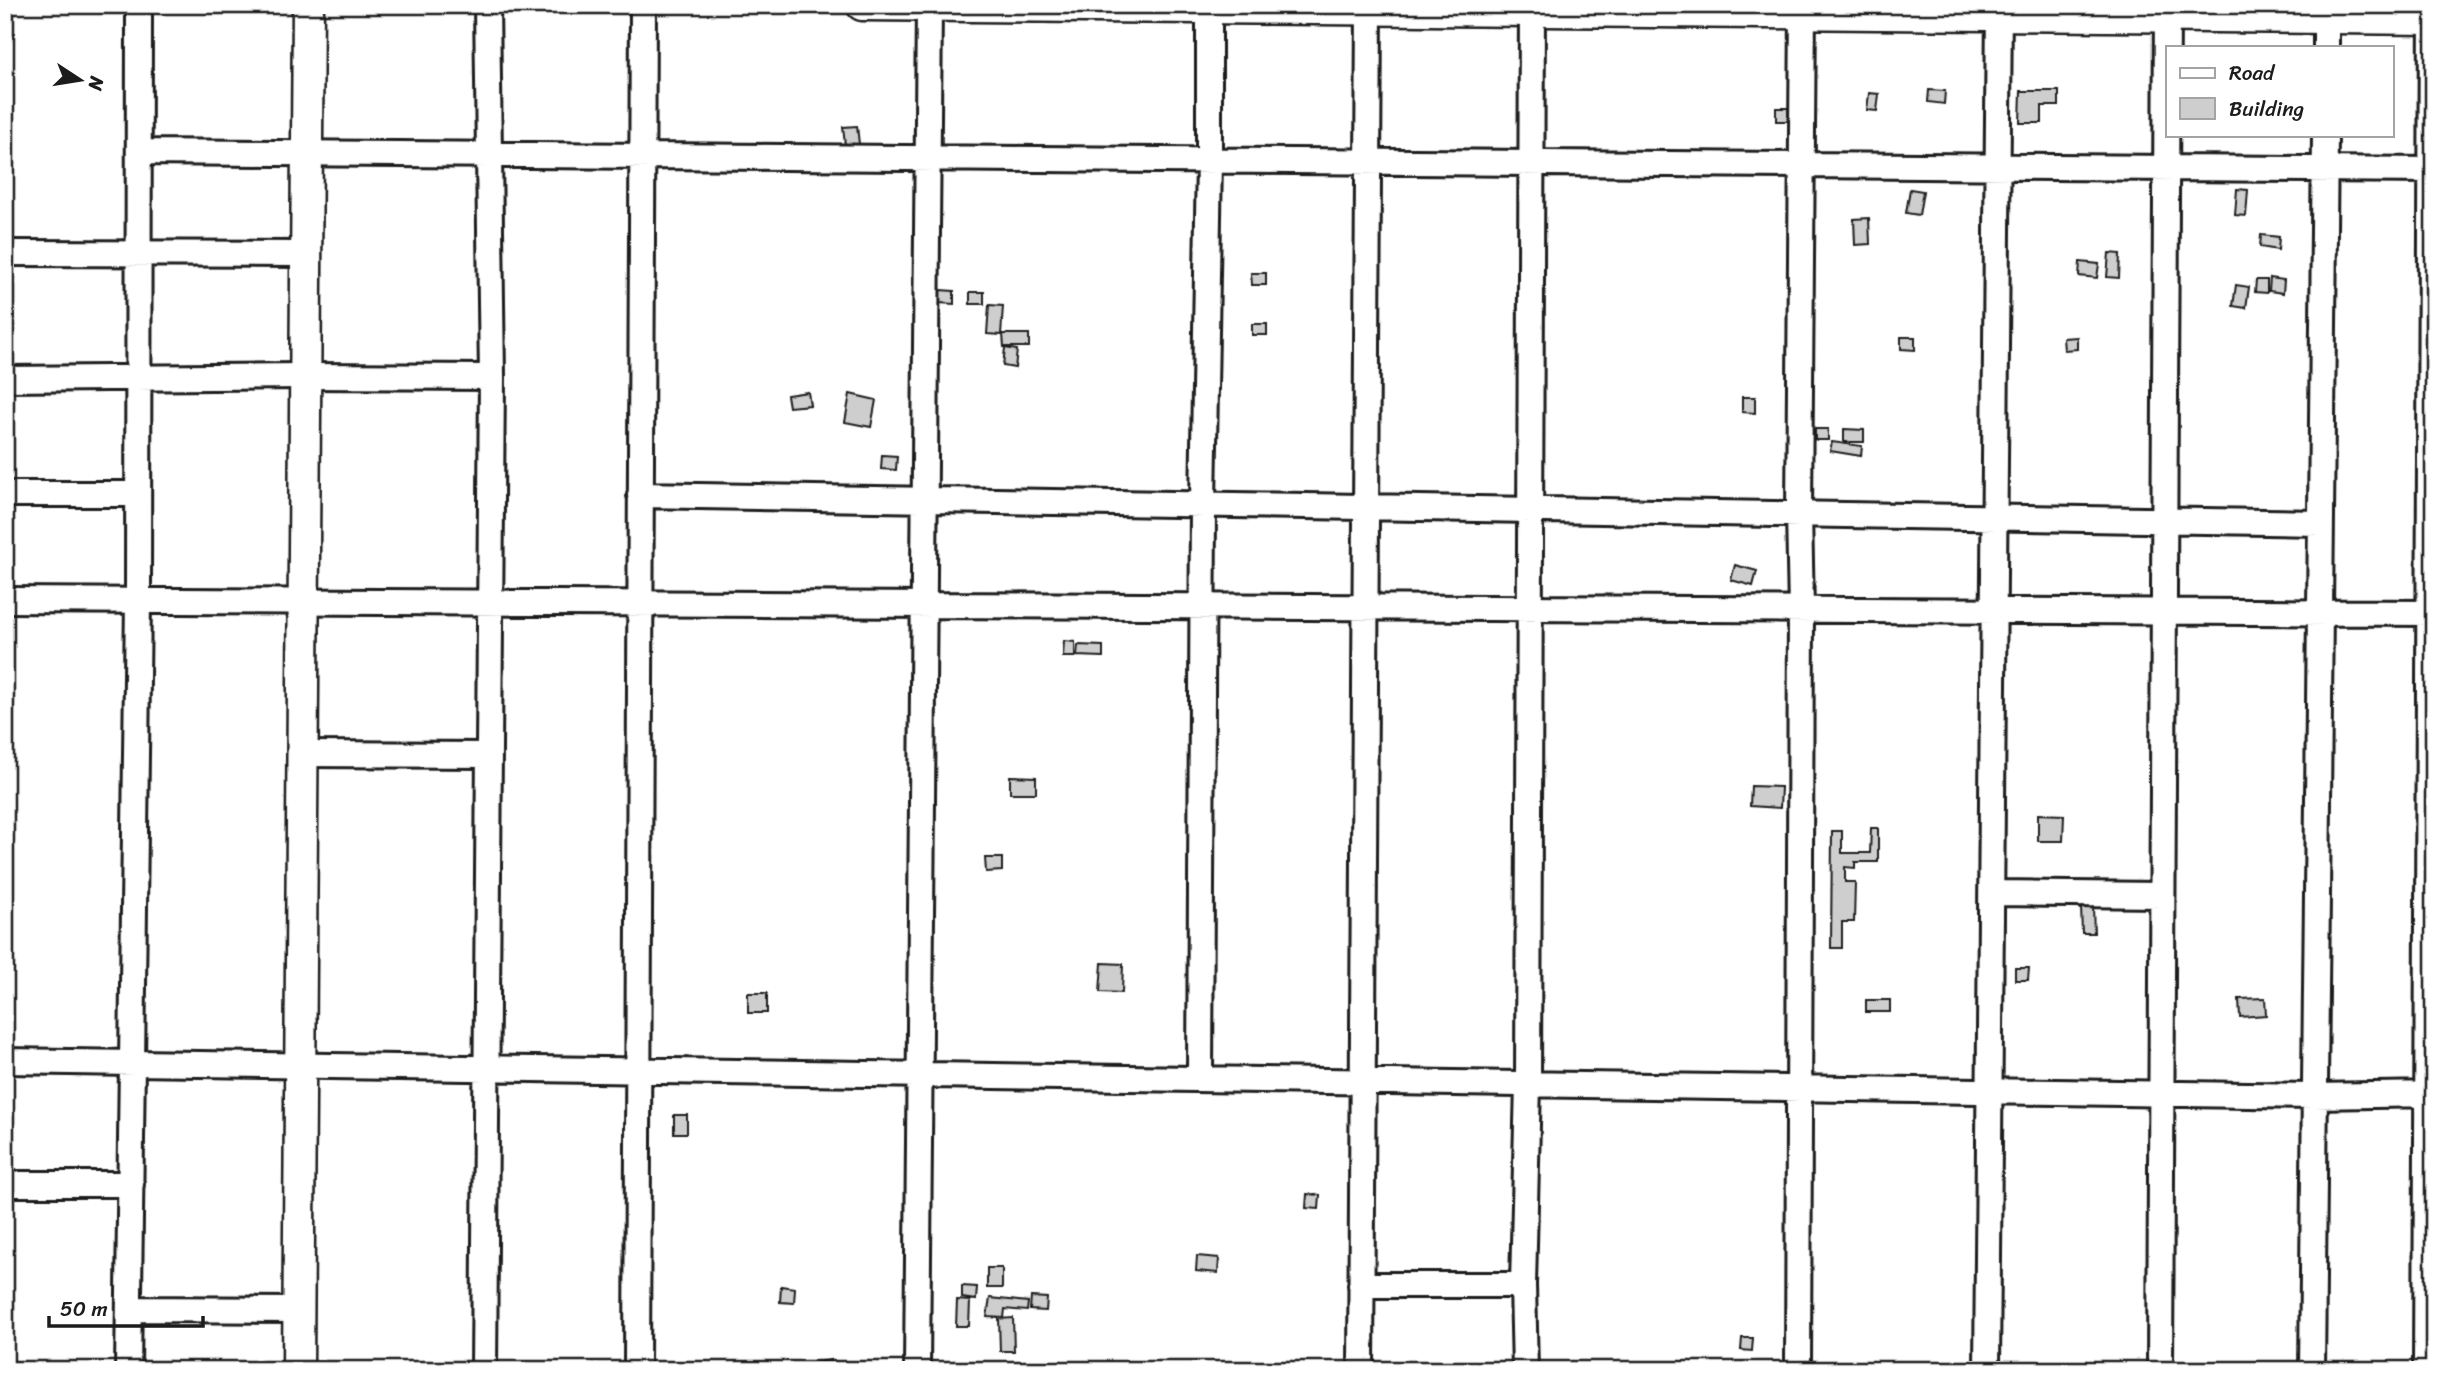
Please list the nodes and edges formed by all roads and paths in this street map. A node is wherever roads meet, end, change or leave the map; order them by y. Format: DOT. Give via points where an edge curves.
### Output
graph roads {
  1 [pos="139,5"];
  2 [pos="308,5"];
  3 [pos="486,5"];
  4 [pos="643,5"];
  5 [pos="862,5"];
  6 [pos="929,6"];
  7 [pos="1209,7"];
  8 [pos="1369,8"];
  9 [pos="1532,8"];
  10 [pos="1803,9"];
  11 [pos="1999,10"];
  12 [pos="2167,11"];
  13 [pos="2433,15"];
  14 [pos="2326,24"];
  15 [pos="2167,46"];
  16 [pos="2166,136"];
  17 [pos="2325,136"];
  18 [pos="139,152"];
  19 [pos="307,155"];
  20 [pos="489,155"];
  21 [pos="643,157"];
  22 [pos="928,159"];
  23 [pos="1209,161"];
  24 [pos="1369,162"];
  25 [pos="1532,164"];
  26 [pos="1804,165"];
  27 [pos="1998,167"];
  28 [pos="2166,168"];
  29 [pos="2324,169"];
  30 [pos="2433,170"];
  31 [pos="5,254"];
  32 [pos="139,254"];
  33 [pos="306,254"];
  34 [pos="305,376"];
  35 [pos="138,377"];
  36 [pos="492,377"];
  37 [pos="5,379"];
  38 [pos="5,494"];
  39 [pos="138,494"];
  40 [pos="640,495"];
  41 [pos="925,499"];
  42 [pos="1203,503"];
  43 [pos="1366,506"];
  44 [pos="1530,509"];
  45 [pos="1799,513"];
  46 [pos="1995,516"];
  47 [pos="2164,520"];
  48 [pos="2320,523"];
  49 [pos="5,600"];
  50 [pos="138,601"];
  51 [pos="303,601"];
  52 [pos="490,603"];
  53 [pos="640,603"];
  54 [pos="924,605"];
  55 [pos="1203,606"];
  56 [pos="1366,607"];
  57 [pos="1530,608"];
  58 [pos="1801,610"];
  59 [pos="1994,610"];
  60 [pos="2163,611"];
  61 [pos="2319,612"];
  62 [pos="2432,613"];
  63 [pos="302,754"];
  64 [pos="488,755"];
  65 [pos="1992,893"];
  66 [pos="2162,895"];
  67 [pos="5,1061"];
  68 [pos="133,1063"];
  69 [pos="299,1065"];
  70 [pos="486,1068"];
  71 [pos="637,1070"];
  72 [pos="920,1074"];
  73 [pos="1200,1078"];
  74 [pos="1362,1081"];
  75 [pos="1528,1084"];
  76 [pos="1800,1087"];
  77 [pos="1989,1091"];
  78 [pos="2160,1093"];
  79 [pos="2430,1094"];
  80 [pos="2314,1096"];
  81 [pos="131,1184"];
  82 [pos="5,1185"];
  83 [pos="1361,1285"];
  84 [pos="1523,1285"];
  85 [pos="129,1309"];
  86 [pos="298,1310"];
  87 [pos="128,1370"];
  88 [pos="298,1370"];
  89 [pos="484,1370"];
  90 [pos="637,1370"];
  91 [pos="918,1370"];
  92 [pos="1361,1370"];
  93 [pos="1525,1370"];
  94 [pos="1798,1370"];
  95 [pos="1987,1370"];
  96 [pos="2160,1370"];
  97 [pos="2312,1370"];
  98 [pos="2426,1370"];
  1 -- 18 [label="street"];
  2 -- 19 [label="street"];
  3 -- 20 [label="street"];
  4 -- 21 [label="street"];
  5 -- 6 [label="street"];
  6 -- 7 [label="street"];
  6 -- 22 [label="street"];
  7 -- 8 [label="street"];
  7 -- 23 [label="street"];
  8 -- 9 [label="street"];
  8 -- 24 [label="street"];
  9 -- 10 [label="street"];
  9 -- 25 [label="street"];
  10 -- 11 [label="street"];
  10 -- 26 [label="street"];
  11 -- 12 [label="street"];
  11 -- 27 [label="street"];
  12 -- 14 [label="street"];
  12 -- 15 [label="street"];
  13 -- 14 [label="street"];
  13 -- 30 [label="street"];
  16 -- 28 [label="street"];
  17 -- 29 [label="street"];
  18 -- 19 [label="street"];
  18 -- 32 [label="street"];
  19 -- 20 [label="street"];
  19 -- 33 [label="street"];
  20 -- 21 [label="street"];
  20 -- 36 [label="street"];
  21 -- 22 [label="street"];
  21 -- 40 [label="street"];
  22 -- 23 [label="street"];
  22 -- 41 [label="street"];
  23 -- 24 [label="street"];
  23 -- 42 [label="street"];
  24 -- 25 [label="street"];
  24 -- 43 [label="street"];
  25 -- 26 [label="street"];
  25 -- 44 [label="street"];
  26 -- 27 [label="street"];
  26 -- 45 [label="street"];
  27 -- 28 [label="street"];
  27 -- 46 [label="street"];
  28 -- 29 [label="street"];
  28 -- 47 [label="street"];
  29 -- 30 [label="street"];
  29 -- 48 [label="street"];
  30 -- 62 [label="street"];
  31 -- 32 [label="street"];
  32 -- 33 [label="street"];
  32 -- 35 [label="street"];
  33 -- 34 [label="street"];
  34 -- 35 [label="street"];
  34 -- 36 [label="street"];
  34 -- 51 [label="street"];
  35 -- 37 [label="street"];
  35 -- 39 [label="street"];
  36 -- 52 [label="street"];
  38 -- 39 [label="street"];
  39 -- 50 [label="street"];
  40 -- 41 [label="street"];
  40 -- 53 [label="street"];
  41 -- 42 [label="street"];
  41 -- 54 [label="street"];
  42 -- 43 [label="street"];
  42 -- 55 [label="street"];
  43 -- 44 [label="street"];
  43 -- 56 [label="street"];
  44 -- 45 [label="street"];
  44 -- 57 [label="street"];
  45 -- 46 [label="street"];
  45 -- 58 [label="street"];
  46 -- 47 [label="street"];
  46 -- 59 [label="street"];
  47 -- 48 [label="street"];
  47 -- 60 [label="street"];
  48 -- 61 [label="street"];
  49 -- 50 [label="street"];
  50 -- 51 [label="street"];
  50 -- 68 [label="street"];
  51 -- 52 [label="street"];
  51 -- 63 [label="street"];
  52 -- 53 [label="street"];
  52 -- 64 [label="street"];
  53 -- 54 [label="street"];
  53 -- 71 [label="street"];
  54 -- 55 [label="street"];
  54 -- 72 [label="street"];
  55 -- 56 [label="street"];
  55 -- 73 [label="street"];
  56 -- 57 [label="street"];
  56 -- 74 [label="street"];
  57 -- 58 [label="street"];
  57 -- 75 [label="street"];
  58 -- 59 [label="street"];
  58 -- 76 [label="street"];
  59 -- 60 [label="street"];
  59 -- 65 [label="street"];
  60 -- 61 [label="street"];
  60 -- 66 [label="street"];
  61 -- 62 [label="street"];
  61 -- 80 [label="street"];
  62 -- 79 [label="street"];
  63 -- 64 [label="street"];
  63 -- 69 [label="street"];
  64 -- 70 [label="street"];
  65 -- 66 [label="street"];
  65 -- 77 [label="street"];
  66 -- 78 [label="street"];
  67 -- 68 [label="street"];
  68 -- 69 [label="street"];
  68 -- 81 [label="street"];
  69 -- 70 [label="street"];
  69 -- 86 [label="street"];
  70 -- 71 [label="street"];
  70 -- 89 [label="street"];
  71 -- 72 [label="street"];
  71 -- 90 [label="street"];
  72 -- 73 [label="street"];
  72 -- 91 [label="street"];
  73 -- 74 [label="street"];
  74 -- 75 [label="street"];
  74 -- 83 [label="street"];
  75 -- 76 [label="street"];
  75 -- 84 [label="street"];
  76 -- 77 [label="street"];
  76 -- 94 [label="street"];
  77 -- 78 [label="street"];
  77 -- 95 [label="street"];
  78 -- 80 [label="street"];
  78 -- 96 [label="street"];
  79 -- 80 [label="street"];
  79 -- 98 [label="street"];
  80 -- 97 [label="street"];
  81 -- 82 [label="street"];
  81 -- 85 [label="street"];
  83 -- 84 [label="street"];
  83 -- 92 [label="street"];
  84 -- 93 [label="street"];
  85 -- 86 [label="street"];
  85 -- 87 [label="street"];
  86 -- 88 [label="street"];
}
